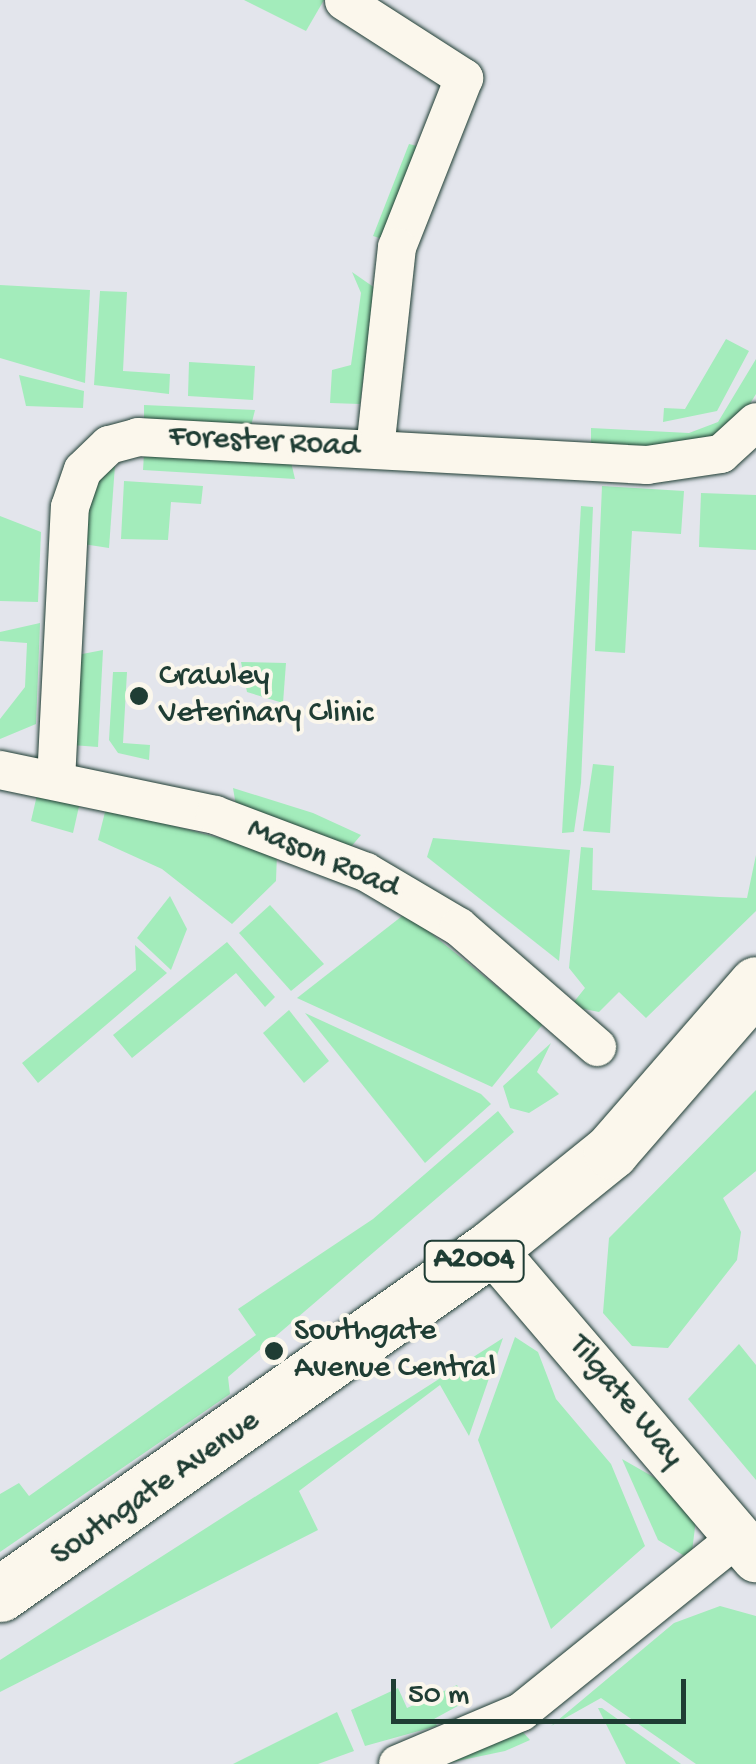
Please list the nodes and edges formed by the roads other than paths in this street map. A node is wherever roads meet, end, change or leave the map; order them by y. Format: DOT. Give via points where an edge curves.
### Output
graph roads {
  1 [pos="344,1"];
  2 [pos="756,422"];
  3 [pos="375,448"];
  4 [pos="0,770"];
  5 [pos="56,781"];
  6 [pos="756,984"];
  7 [pos="597,1047"];
  8 [pos="491,1248"];
  9 [pos="748,1547"];
  10 [pos="0,1594"];
  11 [pos="398,1764"];
  1 -- 3 [label="street" via="464,78 397,247"];
  2 -- 3 [label="street, Forester Road" via="721,454 647,465"];
  3 -- 5 [label="street, Forester Road" via="138,437 97,454 70,506"];
  4 -- 5 [label="street, Mason Road"];
  5 -- 7 [label="street, Mason Road" via="215,815 366,872 460,927"];
  6 -- 8 [label="main road, Southgate Avenue / A2004" via="610,1151"];
  8 -- 9 [label="street, Tilgate Way"];
  8 -- 10 [label="main road, Southgate Avenue / A2004"];
  9 -- 11 [label="street" via="520,1712"];
}
